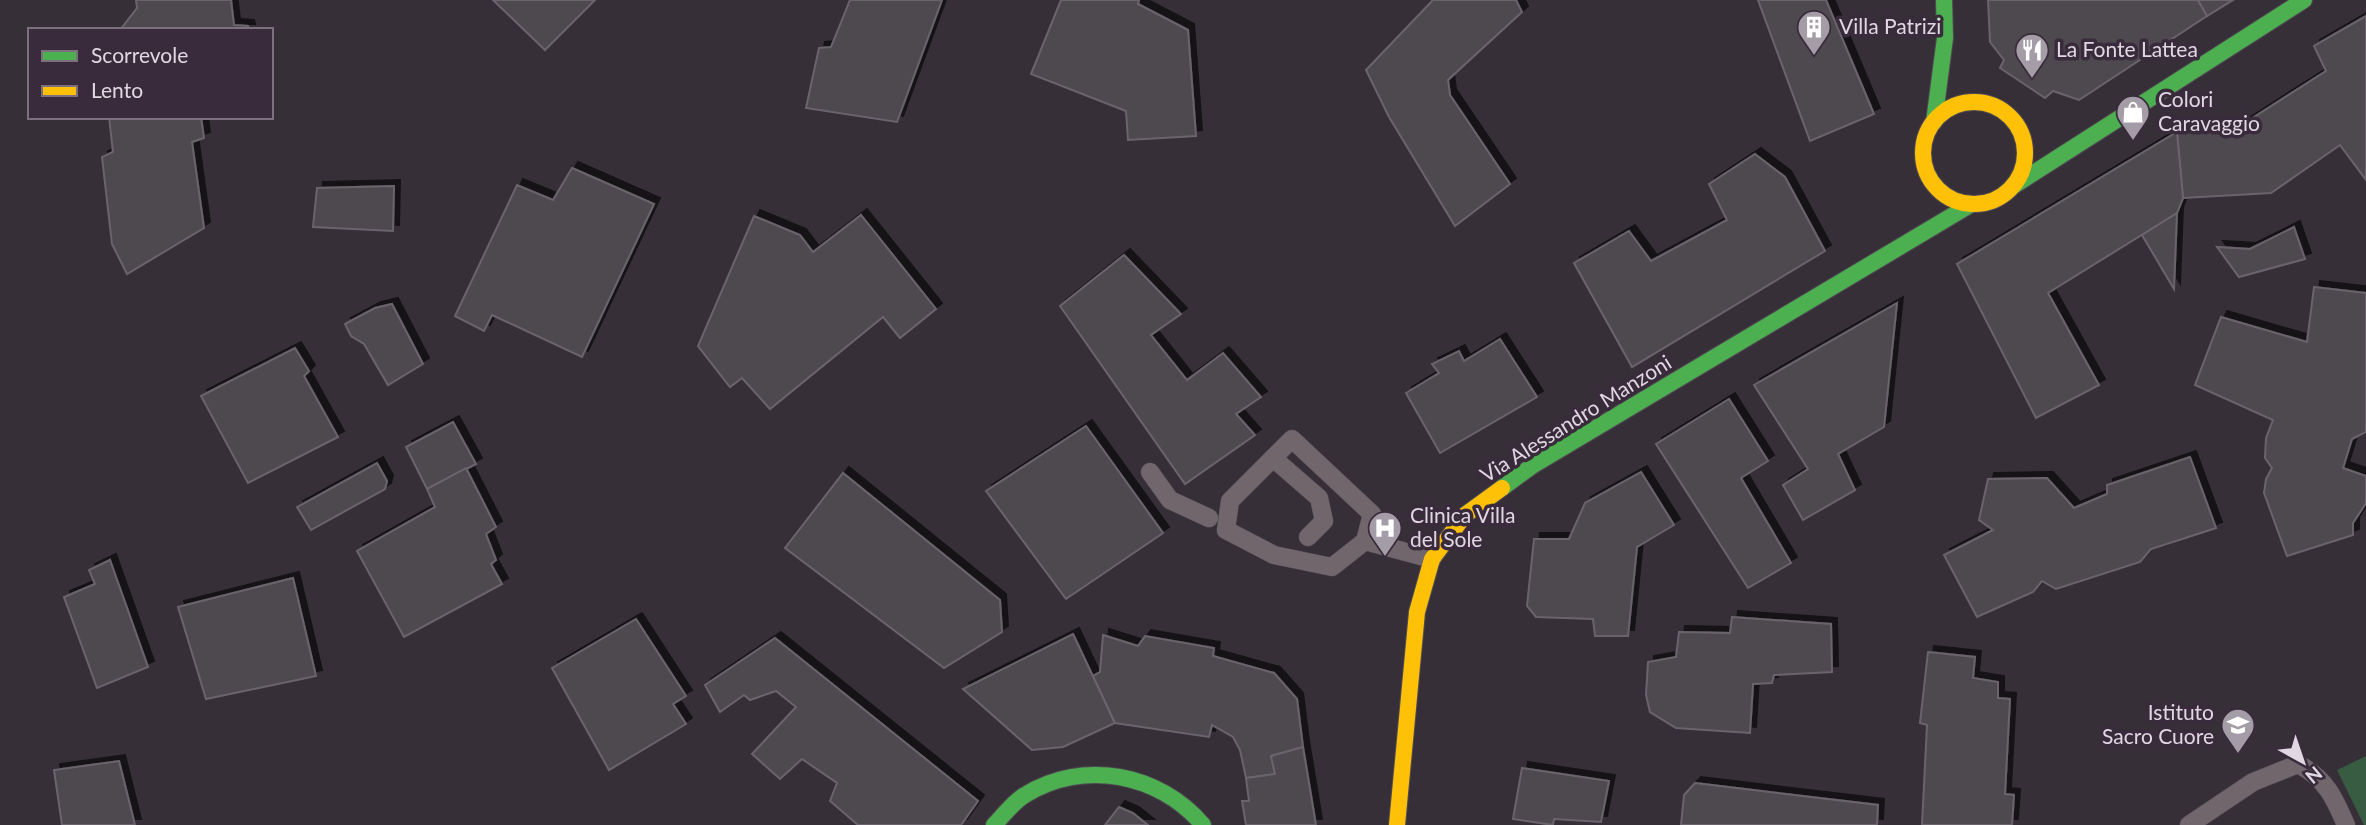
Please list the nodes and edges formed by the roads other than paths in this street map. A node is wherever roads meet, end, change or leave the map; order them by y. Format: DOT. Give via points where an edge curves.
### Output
graph roads {
  1 [pos="1944,0"];
  2 [pos="2304,0"];
  3 [pos="1944,33"];
  4 [pos="1958,60"];
  5 [pos="1970,83"];
  6 [pos="1990,105"];
  7 [pos="1934,122"];
  8 [pos="2020,129"];
  9 [pos="2091,136"];
  10 [pos="1934,185"];
  11 [pos="2015,185"];
  12 [pos="1921,203"];
  13 [pos="1970,205"];
  14 [pos="1908,220"];
  15 [pos="1881,260"];
  16 [pos="1273,458"];
  17 [pos="1150,472"];
  18 [pos="1209,518"];
  19 [pos="1308,537"];
  20 [pos="1365,541"];
  21 [pos="1432,559"];
  22 [pos="995,825"];
  23 [pos="1203,825"];
  24 [pos="1397,825"];
  25 [pos="2189,825"];
  26 [pos="2346,825"];
  1 -- 3 [label="main road"];
  2 -- 9 [label="main road"];
  3 -- 4 [label="main road"];
  3 -- 7 [label="main road"];
  5 -- 6 [label="main road"];
  6 -- 7 [label="main road" via="1964,103 1949,108"];
  6 -- 8 [label="main road" via="2010,116"];
  7 -- 10 [label="main road" via="1923,147 1923,162"];
  8 -- 9 [label="main road" via="2050,136"];
  8 -- 11 [label="main road" via="2026,145 2025,162"];
  9 -- 11 [label="main road"];
  10 -- 12 [label="main road"];
  10 -- 13 [label="main road" via="1953,201"];
  11 -- 13 [label="main road" via="1988,204"];
  13 -- 15 [label="main road, Via Alessandro Manzoni"];
  14 -- 15 [label="main road, Via Alessandro Manzoni"];
  15 -- 21 [label="main road, Via Alessandro Manzoni" via="1498,488 1465,515"];
  16 -- 19 [label="lane" via="1320,498 1324,520"];
  16 -- 20 [label="lane" via="1292,439 1372,514"];
  16 -- 20 [label="lane" via="1230,500 1226,530 1274,555 1332,568"];
  17 -- 18 [label="lane" via="1170,500"];
  20 -- 21 [label="lane"];
  21 -- 24 [label="main road, Via Alessandro Manzoni" via="1417,612"];
  22 -- 23 [label="main road" via="1023,796 1091,771 1126,775 1188,806"];
  25 -- 26 [label="lane" via="2253,782 2298,764 2317,775 2332,792"];
}
